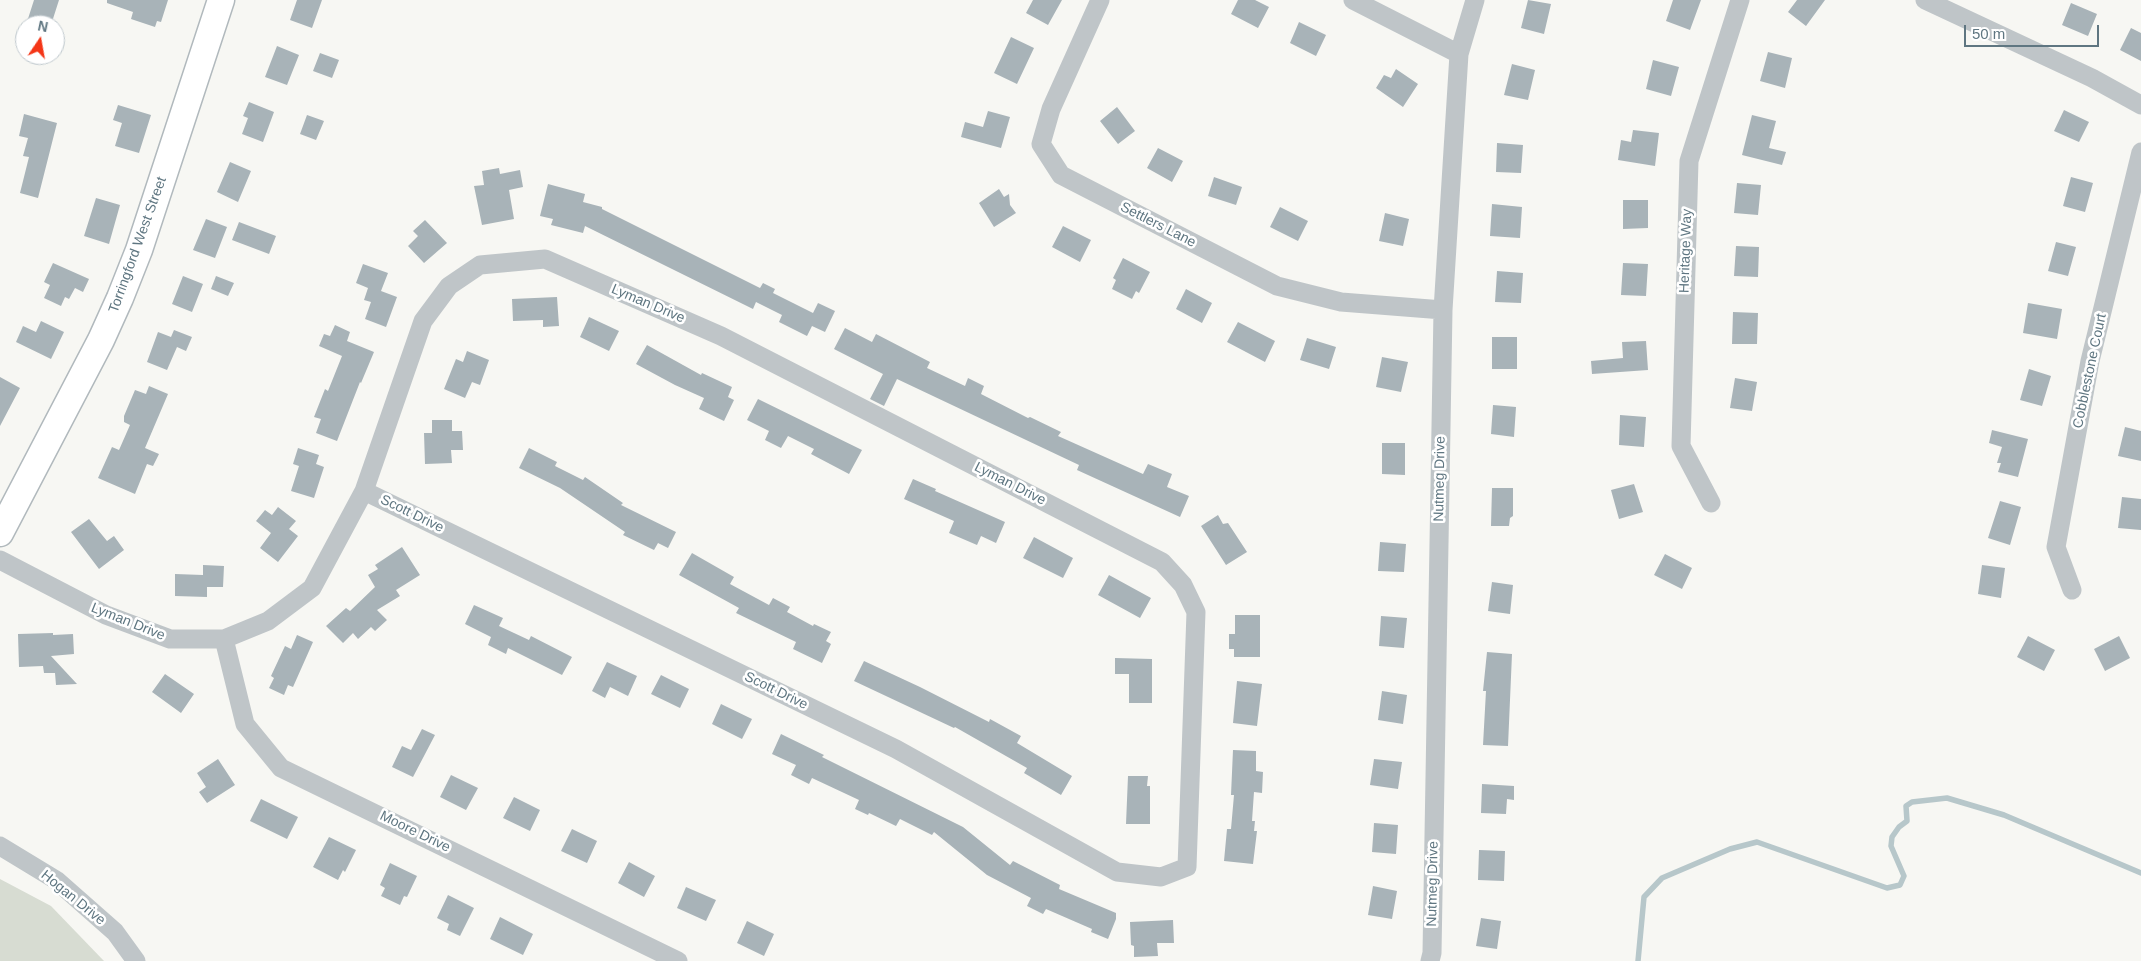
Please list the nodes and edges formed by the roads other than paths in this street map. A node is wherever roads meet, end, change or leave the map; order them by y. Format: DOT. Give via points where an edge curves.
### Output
graph roads {
  1 [pos="221,0"];
  2 [pos="1100,0"];
  3 [pos="1353,0"];
  4 [pos="1475,0"];
  5 [pos="1740,0"];
  6 [pos="1925,0"];
  7 [pos="1458,54"];
  8 [pos="2141,105"];
  9 [pos="2141,152"];
  10 [pos="1443,310"];
  11 [pos="364,491"];
  12 [pos="1711,503"];
  13 [pos="0,533"];
  14 [pos="0,560"];
  15 [pos="2072,590"];
  16 [pos="224,638"];
  17 [pos="0,846"];
  18 [pos="1187,867"];
  19 [pos="136,961"];
  20 [pos="678,961"];
  21 [pos="1430,961"];
  1 -- 13 [label="main road, Torringford West Street" via="139,250 120,298"];
  2 -- 10 [label="street, Settlers Lane" via="1052,109 1041,144 1061,175 1276,286 1341,302"];
  3 -- 7 [label="street"];
  4 -- 7 [label="street, Nutmeg Drive"];
  5 -- 12 [label="street, Heritage Way" via="1689,161 1681,446"];
  6 -- 8 [label="street" via="2092,78"];
  7 -- 10 [label="street, Nutmeg Drive"];
  9 -- 15 [label="street, Cobblestone Court" via="2090,361 2056,547"];
  10 -- 21 [label="street, Nutmeg Drive"];
  11 -- 16 [label="street, Lyman Drive" via="312,588 268,621"];
  11 -- 18 [label="street, Scott Drive" via="896,749 1117,872 1161,877"];
  11 -- 18 [label="street, Lyman Drive" via="423,321 449,286 480,265 545,260 721,336 1162,562 1183,585 1196,612"];
  14 -- 16 [label="street, Lyman Drive" via="106,615 170,639"];
  16 -- 20 [label="street, Moore Drive" via="245,724 281,768"];
  17 -- 19 [label="street, Hogan Drive" via="56,880 115,932"];
}
